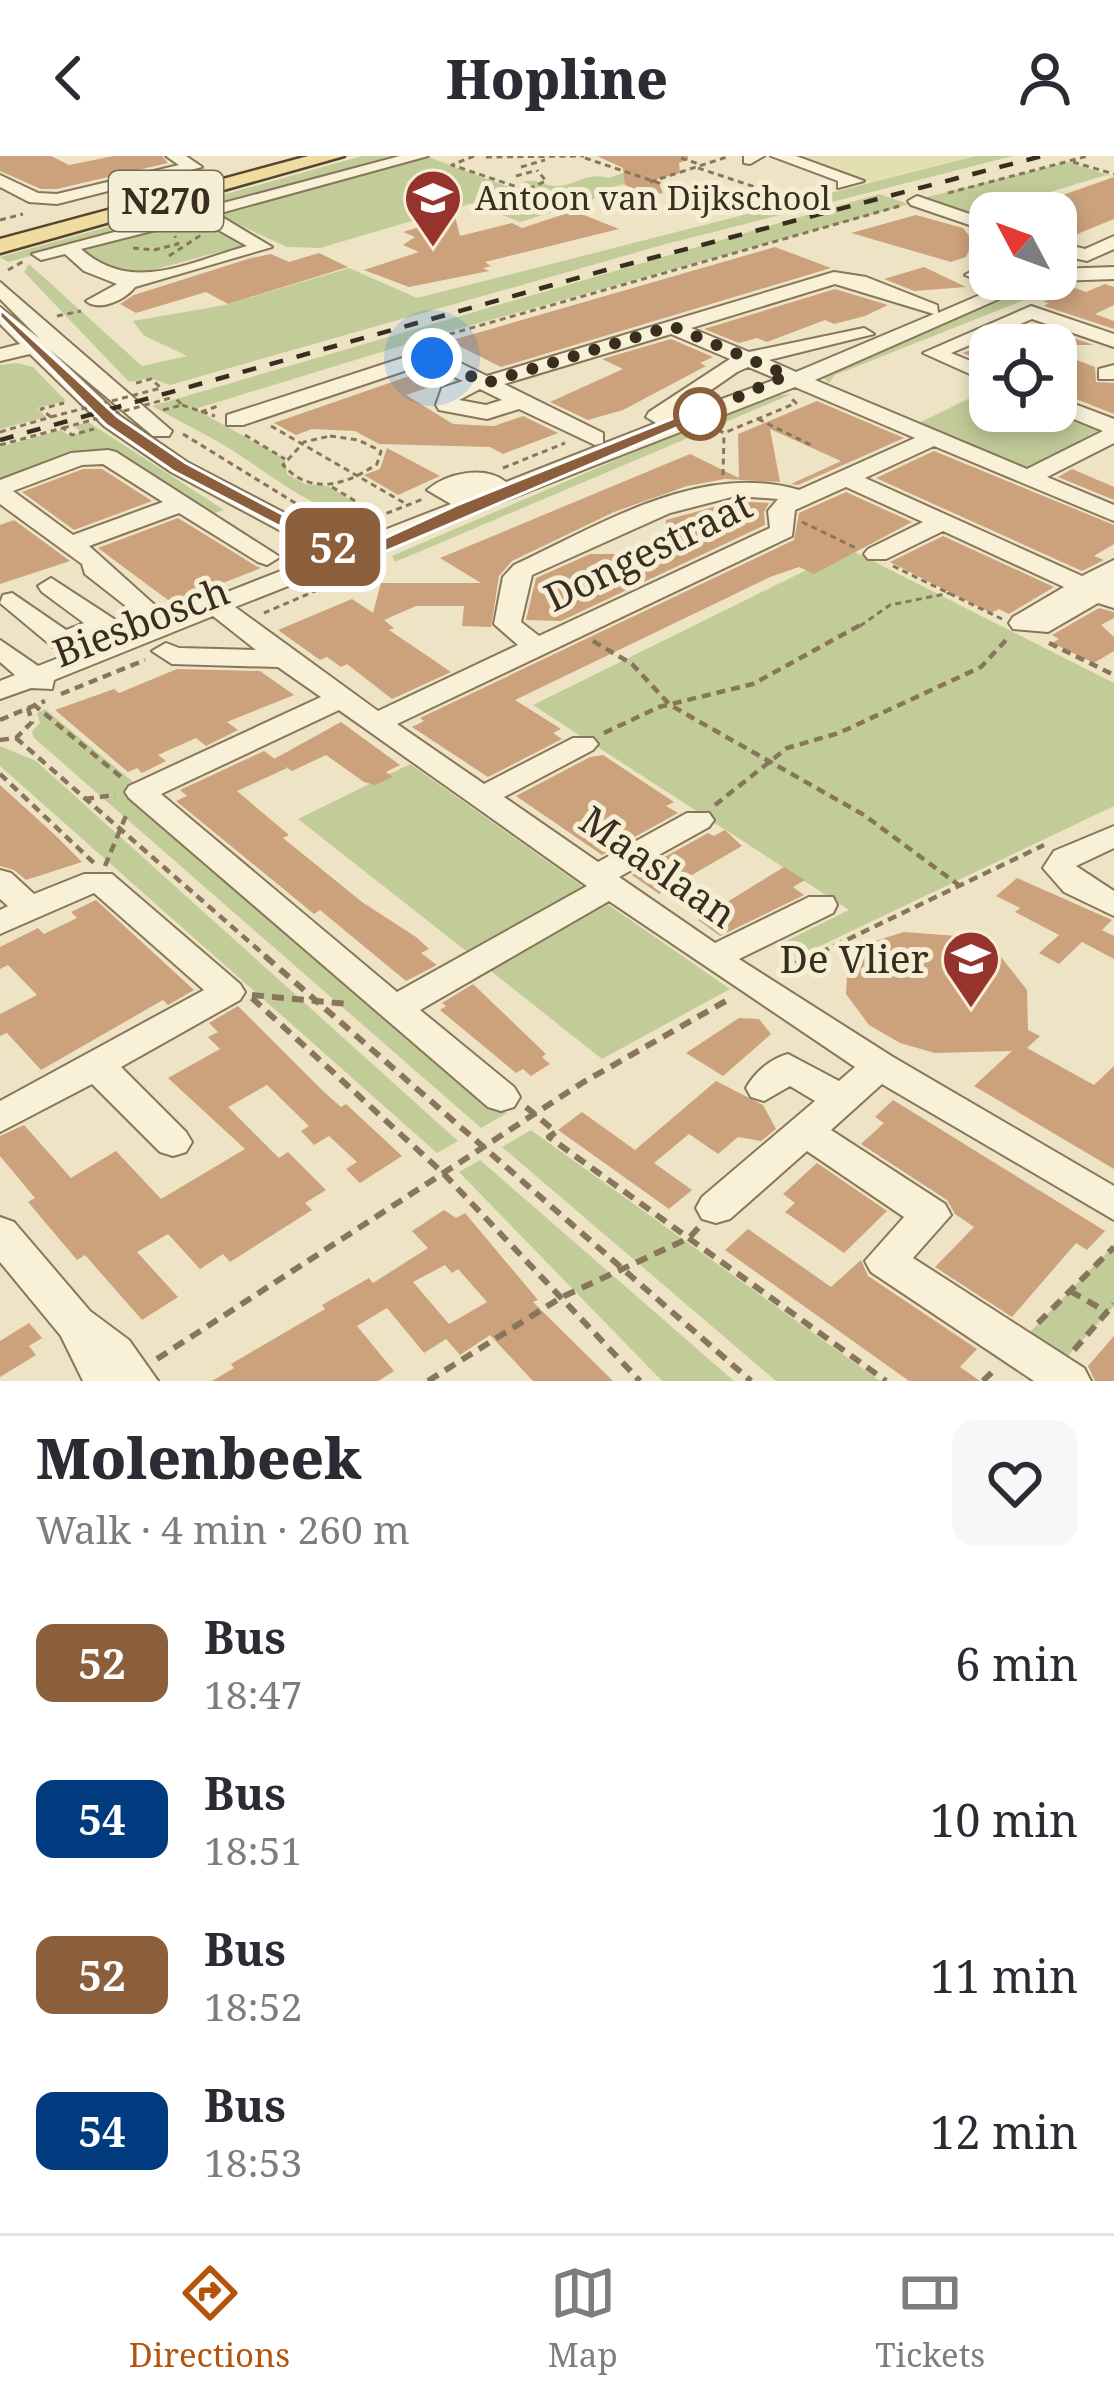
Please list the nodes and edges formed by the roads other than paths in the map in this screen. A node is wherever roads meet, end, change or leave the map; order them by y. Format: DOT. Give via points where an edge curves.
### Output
graph roads {
  1 [pos="173,156"];
  2 [pos="298,156"];
  3 [pos="333,156"];
  4 [pos="420,156"];
  5 [pos="778,156"];
  6 [pos="0,180"];
  7 [pos="844,184"];
  8 [pos="917,201"];
  9 [pos="213,219"];
  10 [pos="969,220"];
  11 [pos="0,231"];
  12 [pos="1114,242"];
  13 [pos="69,247"];
  14 [pos="40,254"];
  15 [pos="1099,267"];
  16 [pos="3,268"];
  17 [pos="128,282"];
  18 [pos="969,290"];
  19 [pos="982,300"];
  20 [pos="96,301"];
  21 [pos="930,309"];
  22 [pos="0,314"];
  23 [pos="1003,324"];
  24 [pos="1064,324"];
  25 [pos="672,326"];
  26 [pos="1077,328"];
  27 [pos="647,334"];
  28 [pos="43,336"];
  29 [pos="969,338"];
  30 [pos="1114,340"];
  31 [pos="0,351"];
  32 [pos="752,358"];
  33 [pos="969,368"];
  34 [pos="484,382"];
  35 [pos="792,384"];
  36 [pos="518,400"];
  37 [pos="236,413"];
  38 [pos="1077,413"];
  39 [pos="1114,430"];
  40 [pos="591,436"];
  41 [pos="934,437"];
  42 [pos="846,478"];
  43 [pos="1028,478"];
  44 [pos="440,493"];
  45 [pos="4,498"];
  46 [pos="802,499"];
  47 [pos="180,504"];
  48 [pos="1114,514"];
  49 [pos="942,522"];
  50 [pos="71,544"];
  51 [pos="359,547"];
  52 [pos="267,557"];
  53 [pos="880,559"];
  54 [pos="1114,568"];
  55 [pos="94,569"];
  56 [pos="51,586"];
  57 [pos="1102,590"];
  58 [pos="6,604"];
  59 [pos="225,610"];
  60 [pos="104,625"];
  61 [pos="0,648"];
  62 [pos="538,648"];
  63 [pos="166,652"];
  64 [pos="286,659"];
  65 [pos="22,694"];
  66 [pos="342,698"];
  67 [pos="377,722"];
  68 [pos="583,744"];
  69 [pos="483,796"];
  70 [pos="698,820"];
  71 [pos="1114,836"];
  72 [pos="0,880"];
  73 [pos="604,881"];
  74 [pos="821,905"];
  75 [pos="1114,905"];
  76 [pos="15,916"];
  77 [pos="713,958"];
  78 [pos="395,1009"];
  79 [pos="97,1065"];
  80 [pos="880,1066"];
  81 [pos="764,1088"];
  82 [pos="501,1097"];
  83 [pos="841,1100"];
  84 [pos="0,1118"];
  85 [pos="805,1131"];
  86 [pos="173,1142"];
  87 [pos="1114,1205"];
  88 [pos="716,1208"];
  89 [pos="0,1233"];
  90 [pos="1045,1363"];
  91 [pos="124,1379"];
  1 -- 6 [label="street" via="194,167 57,199 35,198"];
  2 -- 11 [label="main road, N270"];
  3 -- 16 [label="main road, N270"];
  4 -- 9 [label="street"];
  5 -- 7 [label="street" via="855,181"];
  8 -- 10 [label="street"];
  9 -- 13 [label="street"];
  9 -- 17 [label="street" via="263,247"];
  12 -- 15 [label="street"];
  13 -- 14 [label="street"];
  13 -- 17 [label="street"];
  16 -- 28 [label="street"];
  17 -- 20 [label="street"];
  18 -- 21 [label="street"];
  19 -- 35 [label="street"];
  21 -- 25 [label="street" via="834,278"];
  21 -- 32 [label="street" via="850,340"];
  22 -- 28 [label="street"];
  23 -- 24 [label="street" via="1030,313"];
  25 -- 27 [label="street"];
  25 -- 32 [label="street"];
  26 -- 30 [label="street"];
  27 -- 34 [label="street"];
  27 -- 36 [label="street"];
  28 -- 31 [label="street"];
  28 -- 51 [label="street" via="183,448"];
  29 -- 33 [label="street" via="933,352"];
  32 -- 35 [label="street"];
  32 -- 40 [label="street" via="659,416"];
  34 -- 36 [label="street"];
  34 -- 36 [label="street" via="450,393 447,405 471,412"];
  34 -- 37 [label="street" via="439,360 413,359"];
  35 -- 41 [label="street"];
  35 -- 51 [label="street"];
  36 -- 40 [label="street"];
  38 -- 39 [label="street"];
  39 -- 43 [label="street"];
  40 -- 44 [label="street" via="452,497"];
  41 -- 42 [label="street, Dongestraat"];
  41 -- 43 [label="street"];
  42 -- 46 [label="street, Dongestraat"];
  42 -- 49 [label="street"];
  43 -- 48 [label="street"];
  45 -- 47 [label="street" via="96,455"];
  45 -- 50 [label="street"];
  46 -- 62 [label="street, Dongestraat" via="780,511 783,531"];
  46 -- 62 [label="street" via="776,489 707,490 523,570 507,624"];
  47 -- 50 [label="street"];
  47 -- 52 [label="street"];
  49 -- 53 [label="street"];
  49 -- 57 [label="street"];
  50 -- 55 [label="street"];
  51 -- 59 [label="street, Biesbosch"];
  54 -- 57 [label="street"];
  55 -- 56 [label="street"];
  55 -- 60 [label="street" via="145,608"];
  56 -- 58 [label="street"];
  56 -- 60 [label="street"];
  58 -- 60 [label="street" via="63,641"];
  59 -- 64 [label="street, Maaslaan"];
  59 -- 64 [label="street, Maaslaan"];
  59 -- 65 [label="street, Biesbosch" via="92,656"];
  61 -- 65 [label="street"];
  62 -- 67 [label="street, Dongestraat"];
  63 -- 64 [label="street"];
  64 -- 66 [label="street, Maaslaan"];
  66 -- 67 [label="street, Maaslaan"];
  66 -- 78 [label="street" via="140,791"];
  67 -- 69 [label="street, Maaslaan"];
  68 -- 69 [label="street"];
  69 -- 73 [label="street, Maaslaan"];
  70 -- 73 [label="street"];
  71 -- 75 [label="street" via="1059,868"];
  72 -- 76 [label="street"];
  73 -- 77 [label="street, Maaslaan"];
  73 -- 78 [label="street"];
  74 -- 77 [label="street"];
  76 -- 79 [label="street" via="100,881 228,992"];
  77 -- 80 [label="street, Maaslaan"];
  78 -- 82 [label="street"];
  79 -- 84 [label="street"];
  79 -- 86 [label="street"];
  80 -- 83 [label="street"];
  80 -- 87 [label="street, Maaslaan"];
  81 -- 83 [label="street" via="788,1067"];
  83 -- 85 [label="street"];
  85 -- 88 [label="street"];
  85 -- 90 [label="street" via="931,1215 885,1261"];
  89 -- 91 [label="street"];
}
